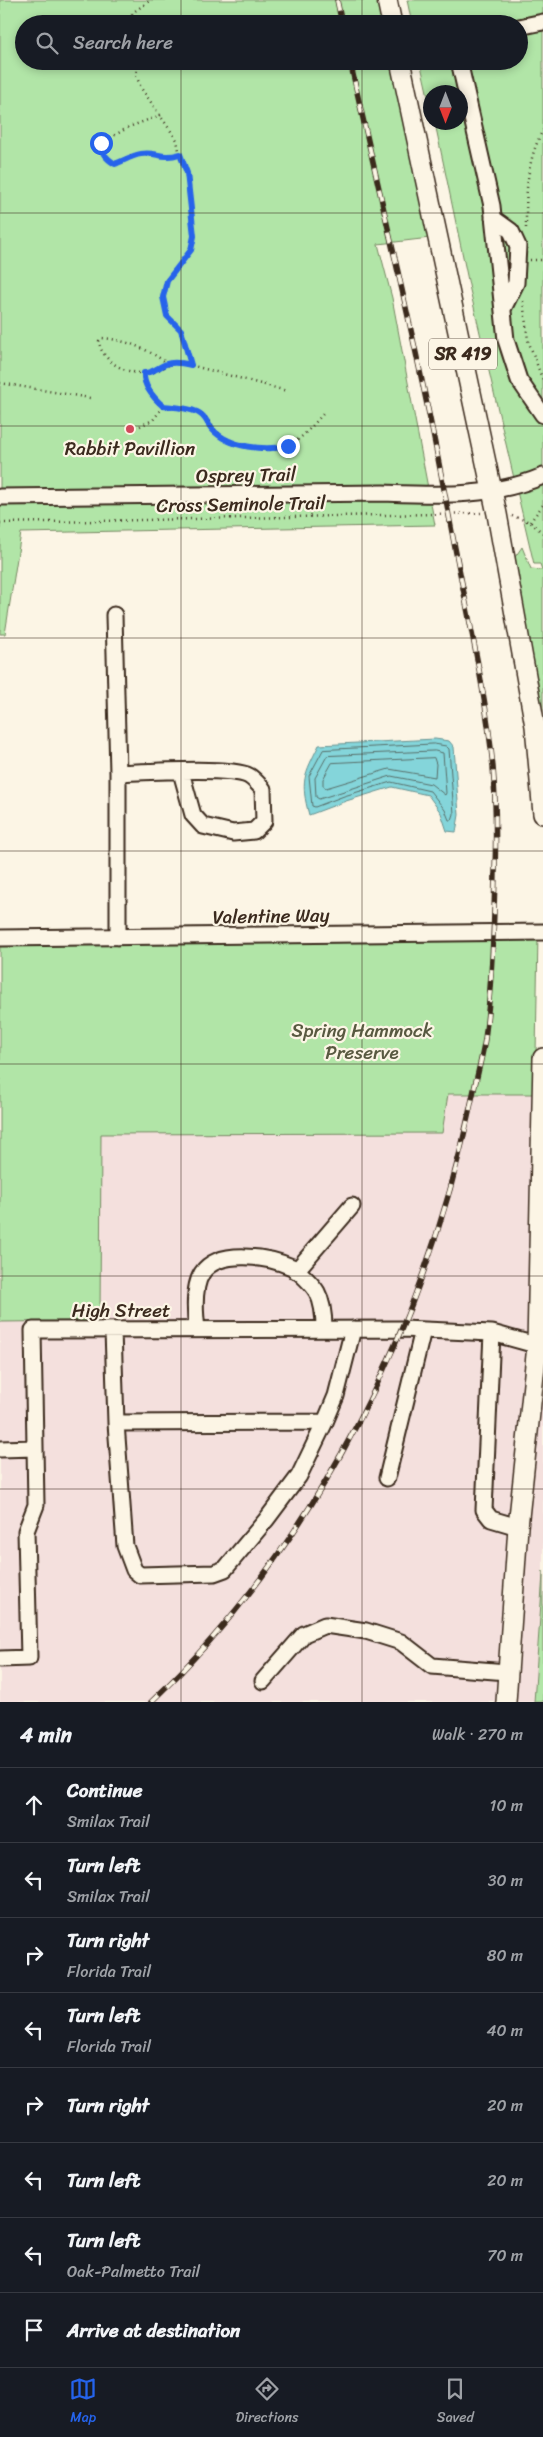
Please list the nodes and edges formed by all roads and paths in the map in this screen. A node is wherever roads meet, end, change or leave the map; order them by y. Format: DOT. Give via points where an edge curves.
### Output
graph roads {
  1 [pos="152,0"];
  2 [pos="387,0"];
  3 [pos="132,15"];
  4 [pos="390,15"];
  5 [pos="543,22"];
  6 [pos="528,25"];
  7 [pos="137,70"];
  8 [pos="402,70"];
  9 [pos="461,70"];
  10 [pos="160,115"];
  11 [pos="180,154"];
  12 [pos="493,218"];
  13 [pos="526,260"];
  14 [pos="543,260"];
  15 [pos="502,309"];
  16 [pos="167,363"];
  17 [pos="191,365"];
  18 [pos="144,373"];
  19 [pos="0,384"];
  20 [pos="288,391"];
  21 [pos="90,398"];
  22 [pos="163,406"];
  23 [pos="323,414"];
  24 [pos="543,415"];
  25 [pos="140,426"];
  26 [pos="543,476"];
  27 [pos="493,492"];
  28 [pos="0,497"];
  29 [pos="543,505"];
  30 [pos="483,513"];
  31 [pos="514,516"];
  32 [pos="530,522"];
  33 [pos="0,523"];
  34 [pos="543,533"];
  35 [pos="114,614"];
  36 [pos="181,772"];
  37 [pos="118,773"];
  38 [pos="543,814"];
  39 [pos="543,932"];
  40 [pos="118,937"];
  41 [pos="0,938"];
  42 [pos="543,1058"];
  43 [pos="352,1206"];
  44 [pos="296,1271"];
  45 [pos="197,1329"];
  46 [pos="324,1329"];
  47 [pos="353,1329"];
  48 [pos="113,1330"];
  49 [pos="423,1330"];
  50 [pos="492,1333"];
  51 [pos="540,1347"];
  52 [pos="325,1422"];
  53 [pos="116,1424"];
  54 [pos="35,1448"];
  55 [pos="0,1449"];
  56 [pos="387,1478"];
  57 [pos="518,1526"];
  58 [pos="0,1658"];
  59 [pos="507,1672"];
  60 [pos="263,1681"];
  61 [pos="506,1702"];
  1 -- 3 [label="path"];
  2 -- 4 [label="main road"];
  5 -- 6 [label="street"];
  7 -- 10 [label="path" via="141,88"];
  8 -- 27 [label="main road, SR 419"];
  9 -- 12 [label="street"];
  10 -- 11 [label="path" via="177,140"];
  10 -- 11 [label="path" via="129,127 101,143 100,149 115,164 140,154 163,158"];
  11 -- 17 [label="path" via="187,173 194,236 191,250 167,281 163,297 167,316 181,330"];
  12 -- 15 [label="street"];
  12 -- 15 [label="street" via="511,231 518,246 517,280"];
  13 -- 14 [label="path"];
  15 -- 24 [label="street" via="506,340 516,372 523,388"];
  16 -- 17 [label="path"];
  16 -- 18 [label="path"];
  16 -- 18 [label="path" via="148,350 118,340 102,338 99,341 106,359 134,373"];
  17 -- 20 [label="path"];
  18 -- 22 [label="path" via="152,396"];
  19 -- 21 [label="path"];
  22 -- 23 [label="path" via="197,412 224,438 271,450 288,446"];
  22 -- 25 [label="path" via="153,420"];
  26 -- 27 [label="street, Osprey Trail"];
  27 -- 28 [label="street, Osprey Trail" via="446,495"];
  27 -- 38 [label="main road, SR 419" via="535,726"];
  29 -- 32 [label="path"];
  30 -- 33 [label="path, Cross Seminole Trail"];
  31 -- 32 [label="path"];
  32 -- 34 [label="path"];
  35 -- 37 [label="street"];
  36 -- 36 [label="street" via="234,771 249,776 263,789 264,821 254,831 233,833 203,826 193,815"];
  36 -- 37 [label="street"];
  37 -- 40 [label="street"];
  39 -- 40 [label="street, Valentine Way"];
  40 -- 41 [label="street, Valentine Way"];
  42 -- 51 [label="main road"];
  43 -- 44 [label="street"];
  44 -- 45 [label="street" via="266,1259 234,1256 210,1264 201,1274 197,1288"];
  44 -- 46 [label="street" via="316,1291 324,1313"];
  45 -- 46 [label="street, High Street"];
  45 -- 48 [label="street, High Street"];
  46 -- 47 [label="street, High Street"];
  47 -- 49 [label="street, High Street"];
  47 -- 52 [label="street" via="336,1396"];
  48 -- 53 [label="street"];
  48 -- 54 [label="street, High Street" via="33,1330"];
  49 -- 50 [label="street, High Street"];
  49 -- 56 [label="street"];
  50 -- 51 [label="street, High Street"];
  50 -- 57 [label="street" via="484,1510 491,1519"];
  51 -- 57 [label="main road"];
  52 -- 53 [label="street"];
  52 -- 53 [label="street" via="299,1476 225,1569 214,1573 140,1575 134,1570 125,1546"];
  54 -- 55 [label="street"];
  54 -- 58 [label="street, High Street" via="36,1505 26,1531 29,1658"];
  57 -- 59 [label="main road"];
  59 -- 60 [label="street" via="432,1666 401,1642 366,1631 325,1625 304,1634"];
  59 -- 61 [label="main road"];
}
